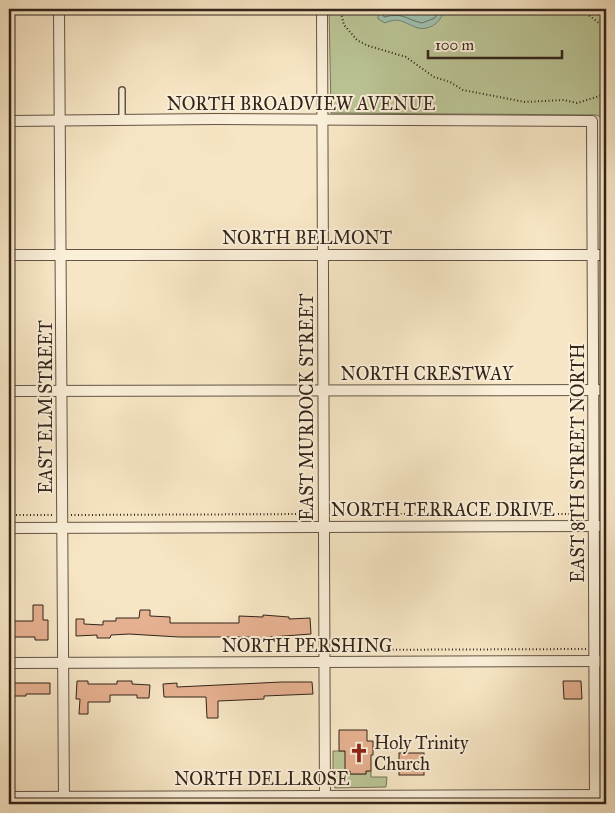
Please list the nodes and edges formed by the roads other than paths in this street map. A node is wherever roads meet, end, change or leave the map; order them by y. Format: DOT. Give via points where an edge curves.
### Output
graph roads {
  1 [pos="59,9"];
  2 [pos="322,9"];
  3 [pos="122,90"];
  4 [pos="122,120"];
  5 [pos="323,120"];
  6 [pos="60,121"];
  7 [pos="592,121"];
  8 [pos="9,122"];
  9 [pos="322,254"];
  10 [pos="9,255"];
  11 [pos="61,255"];
  12 [pos="594,255"];
  13 [pos="606,255"];
  14 [pos="323,390"];
  15 [pos="594,390"];
  16 [pos="606,390"];
  17 [pos="9,391"];
  18 [pos="62,391"];
  19 [pos="324,526"];
  20 [pos="594,526"];
  21 [pos="606,526"];
  22 [pos="63,527"];
  23 [pos="9,528"];
  24 [pos="594,661"];
  25 [pos="606,661"];
  26 [pos="324,662"];
  27 [pos="9,663"];
  28 [pos="63,663"];
  29 [pos="606,795"];
  30 [pos="9,797"];
  31 [pos="64,800"];
  32 [pos="325,800"];
  33 [pos="595,800"];
  1 -- 6 [label="street, EAST ELM STREET"];
  2 -- 5 [label="street, EAST MURDOCK STREET"];
  3 -- 4 [label="lane"];
  4 -- 5 [label="street, NORTH BROADVIEW AVENUE"];
  4 -- 6 [label="street, NORTH BROADVIEW AVENUE"];
  5 -- 7 [label="street, NORTH BROADVIEW AVENUE"];
  5 -- 9 [label="street, EAST MURDOCK STREET"];
  6 -- 8 [label="street, NORTH BROADVIEW AVENUE"];
  6 -- 11 [label="street, EAST ELM STREET"];
  7 -- 12 [label="street, EAST 8TH STREET NORTH"];
  9 -- 11 [label="street, NORTH BELMONT"];
  9 -- 12 [label="street, NORTH BELMONT"];
  9 -- 14 [label="street, EAST MURDOCK STREET"];
  10 -- 11 [label="street, NORTH BELMONT"];
  11 -- 18 [label="street, EAST ELM STREET"];
  12 -- 13 [label="street, NORTH BELMONT"];
  12 -- 15 [label="street, EAST 8TH STREET NORTH"];
  14 -- 15 [label="street, NORTH CRESTWAY"];
  14 -- 18 [label="street, NORTH CRESTWAY"];
  14 -- 19 [label="street, EAST MURDOCK STREET"];
  15 -- 16 [label="street, NORTH CRESTWAY"];
  15 -- 20 [label="street, EAST 8TH STREET NORTH"];
  17 -- 18 [label="street, NORTH CRESTWAY"];
  18 -- 22 [label="street, EAST ELM STREET"];
  19 -- 20 [label="street, NORTH TERRACE DRIVE"];
  19 -- 22 [label="street, NORTH TERRACE DRIVE"];
  19 -- 26 [label="street, EAST MURDOCK STREET"];
  20 -- 21 [label="street, NORTH TERRACE DRIVE"];
  20 -- 24 [label="street, EAST 8TH STREET NORTH"];
  22 -- 23 [label="street, NORTH TERRACE DRIVE"];
  22 -- 28 [label="street, EAST ELM STREET"];
  24 -- 25 [label="street, NORTH PERSHING"];
  24 -- 26 [label="street, NORTH PERSHING"];
  24 -- 33 [label="street, EAST 8TH STREET NORTH"];
  26 -- 28 [label="street, NORTH PERSHING"];
  26 -- 32 [label="street, EAST MURDOCK STREET"];
  27 -- 28 [label="street, NORTH PERSHING"];
  28 -- 31 [label="street, EAST ELM STREET"];
  29 -- 33 [label="street, NORTH DELLROSE"];
  30 -- 31 [label="street, NORTH DELLROSE"];
  31 -- 32 [label="street, NORTH DELLROSE"];
  32 -- 33 [label="street, NORTH DELLROSE"];
}
